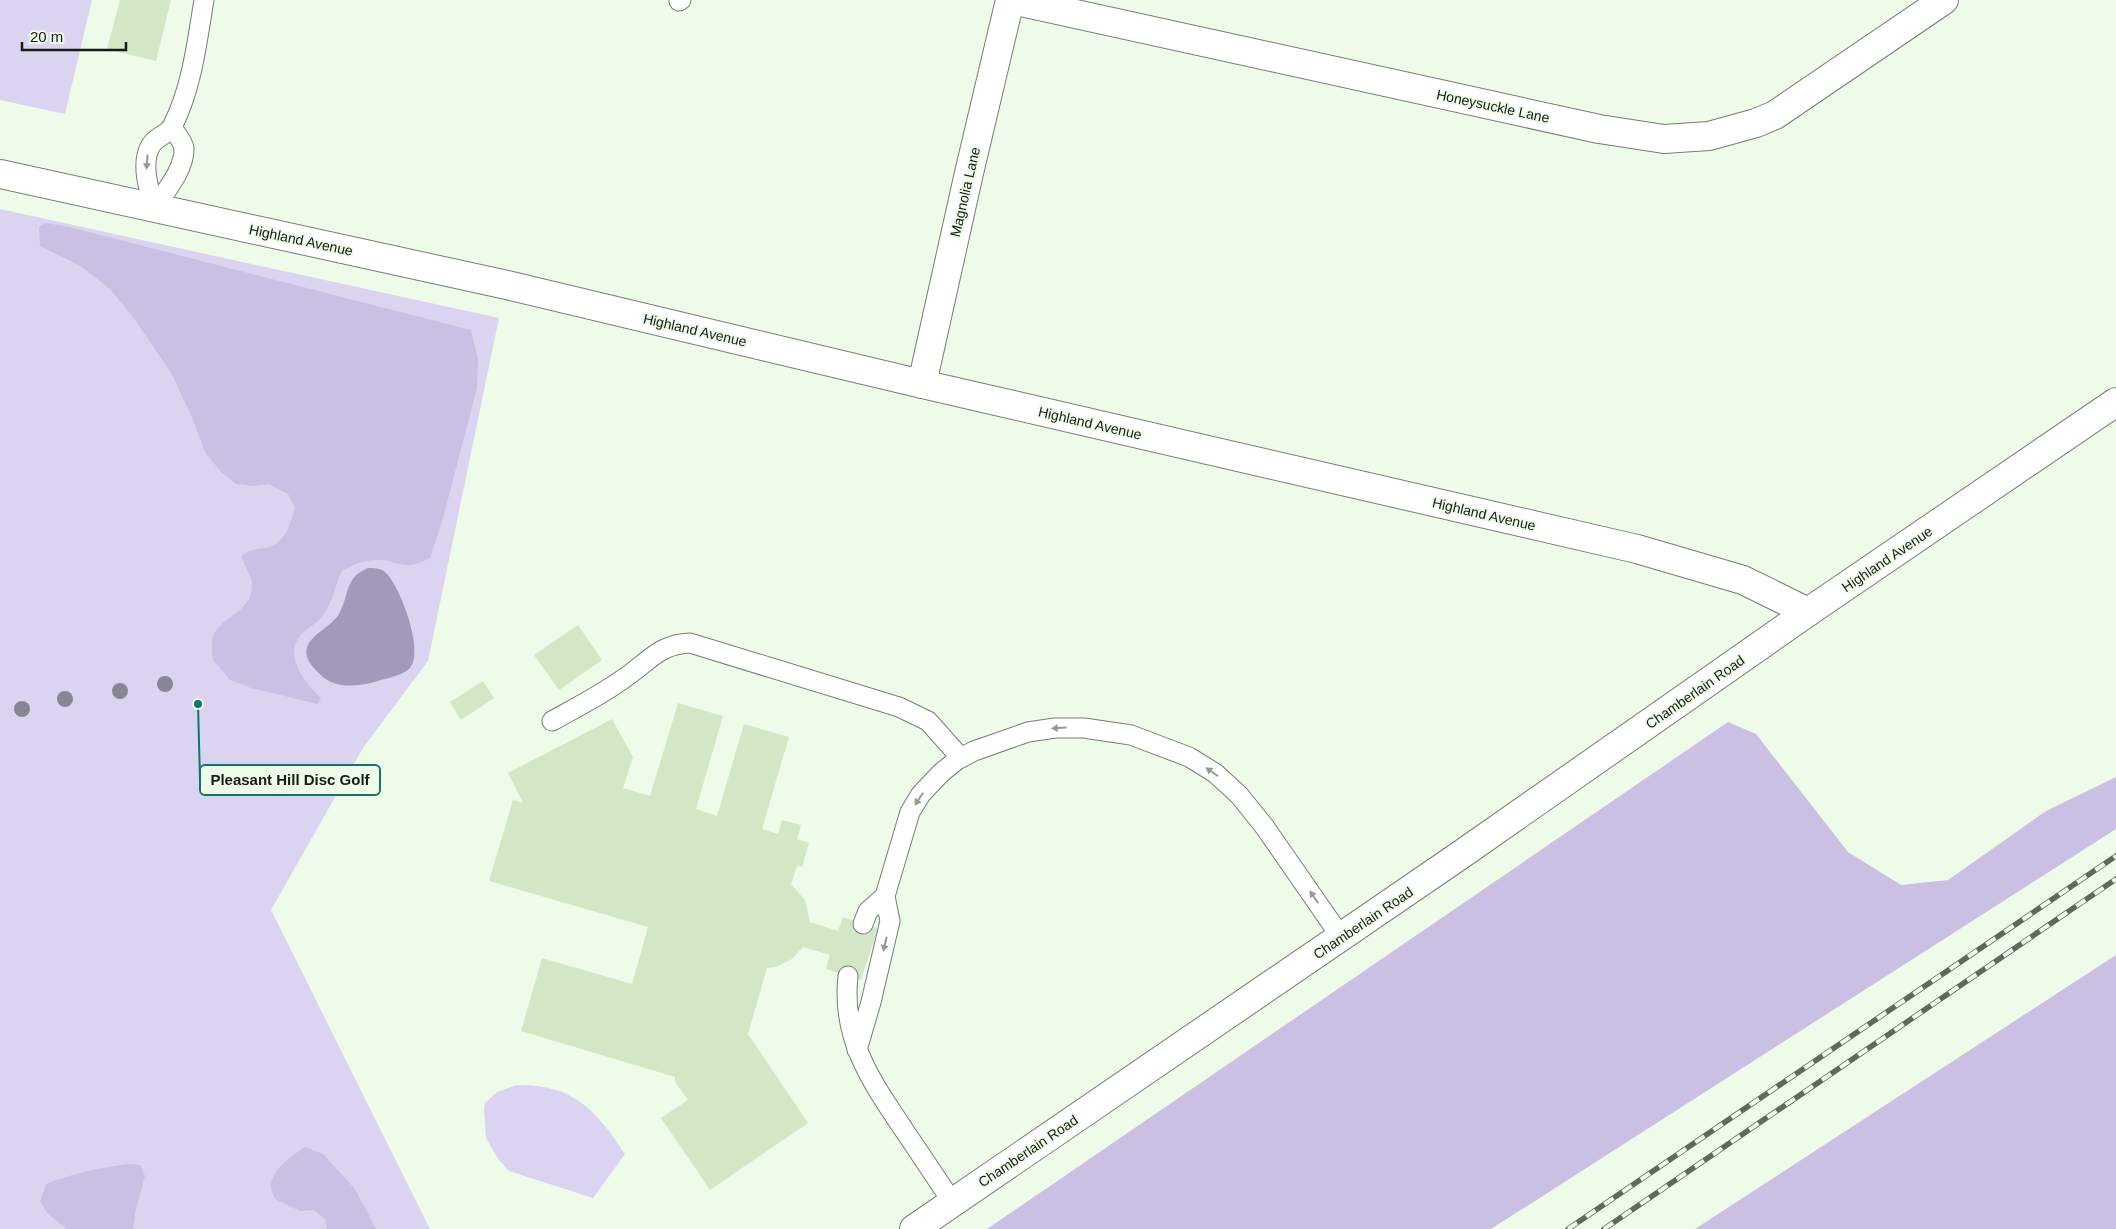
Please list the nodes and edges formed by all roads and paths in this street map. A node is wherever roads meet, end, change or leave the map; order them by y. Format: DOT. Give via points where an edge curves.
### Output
graph roads {
  1 [pos="204,0"];
  2 [pos="1011,0"];
  3 [pos="1944,0"];
  4 [pos="172,128"];
  5 [pos="0,174"];
  6 [pos="154,208"];
  7 [pos="922,384"];
  8 [pos="2116,402"];
  9 [pos="1808,612"];
  10 [pos="552,721"];
  11 [pos="960,758"];
  12 [pos="885,896"];
  13 [pos="863,924"];
  14 [pos="1342,937"];
  15 [pos="848,976"];
  16 [pos="857,1050"];
  17 [pos="953,1203"];
  18 [pos="914,1229"];
  1 -- 4 [label="lane" via="188,84"];
  2 -- 3 [label="street, Honeysuckle Lane" via="1599,129 1664,139 1717,134 1775,115"];
  2 -- 7 [label="street, Magnolia Lane"];
  4 -- 6 [label="lane" via="184,147 182,162"];
  4 -- 6 [label="lane, one-way" via="153,140 146,156 146,178"];
  5 -- 6 [label="street, Highland Avenue"];
  6 -- 7 [label="street, Highland Avenue" via="507,285"];
  7 -- 9 [label="street, Highland Avenue" via="1637,549 1743,580"];
  8 -- 9 [label="street, Highland Avenue"];
  9 -- 14 [label="street, Chamberlain Road"];
  10 -- 11 [label="lane" via="626,677 663,649 690,643 908,711 928,721"];
  11 -- 12 [label="lane, one-way" via="921,794 910,812"];
  14 -- 11 [label="lane, one-way" via="1239,795 1215,773 1189,757 1131,735 1074,728 1028,732"];
  12 -- 13 [label="lane" via="868,911"];
  12 -- 16 [label="lane, one-way" via="890,921"];
  14 -- 17 [label="street, Chamberlain Road"];
  15 -- 16 [label="lane" via="846,994"];
  16 -- 17 [label="lane" via="872,1083"];
  17 -- 18 [label="street, Chamberlain Road"];
}
